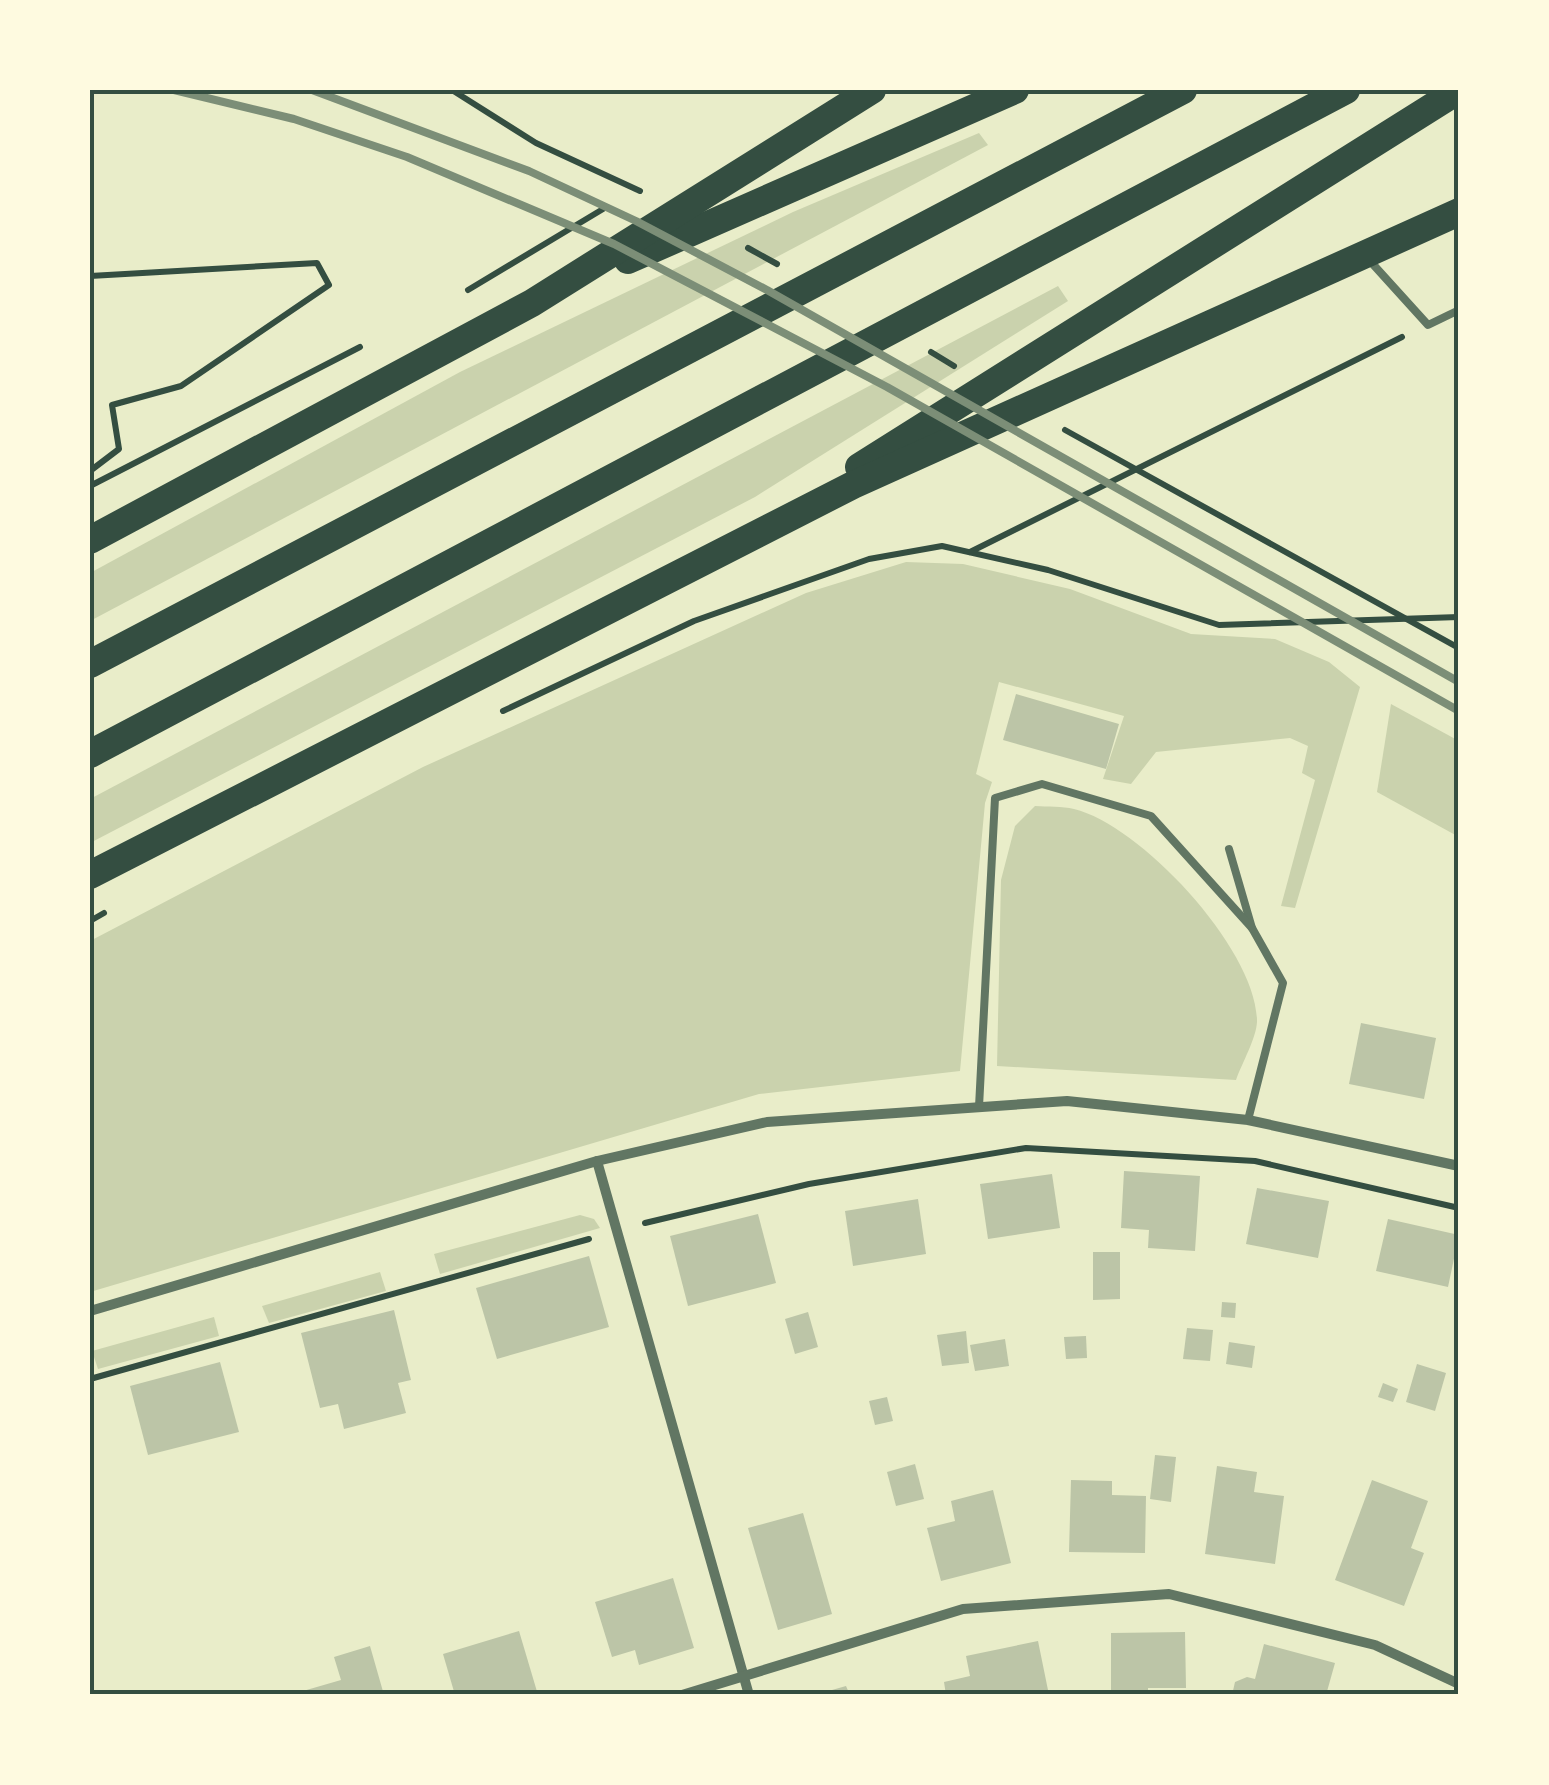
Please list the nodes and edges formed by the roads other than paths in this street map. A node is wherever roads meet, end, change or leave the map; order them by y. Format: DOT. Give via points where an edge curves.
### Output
graph roads {
  1 [pos="872,90"];
  2 [pos="1016,90"];
  3 [pos="1183,90"];
  4 [pos="1346,90"];
  5 [pos="1459,90"];
  6 [pos="1459,212"];
  7 [pos="1364,254"];
  8 [pos="532,303"];
  9 [pos="1459,310"];
  10 [pos="90,540"];
  11 [pos="743,540"];
  12 [pos="90,664"];
  13 [pos="90,754"];
  14 [pos="1229,849"];
  15 [pos="90,875"];
  16 [pos="1252,928"];
  17 [pos="978,1107"];
  18 [pos="1248,1120"];
  19 [pos="597,1161"];
  20 [pos="1459,1166"];
  21 [pos="90,1310"];
  22 [pos="744,1677"];
  23 [pos="1459,1684"];
  24 [pos="682,1695"];
  25 [pos="749,1695"];
  1 -- 8 [label="highway"];
  2 -- 8 [label="highway"];
  3 -- 12 [label="highway"];
  4 -- 13 [label="highway"];
  5 -- 11 [label="highway"];
  6 -- 7 [label="highway"];
  7 -- 9 [label="lane" via="1428,324"];
  7 -- 11 [label="highway"];
  8 -- 10 [label="highway"];
  11 -- 15 [label="highway"];
  14 -- 16 [label="lane"];
  16 -- 17 [label="lane" via="1151,816 1042,784 996,798"];
  16 -- 18 [label="lane" via="1283,982"];
  17 -- 18 [label="street" via="1068,1101"];
  17 -- 19 [label="street" via="767,1122"];
  18 -- 20 [label="street"];
  19 -- 21 [label="street"];
  19 -- 22 [label="street"];
  22 -- 23 [label="street" via="963,1610 1170,1594 1376,1645"];
  22 -- 24 [label="street"];
  22 -- 25 [label="street"];
}
